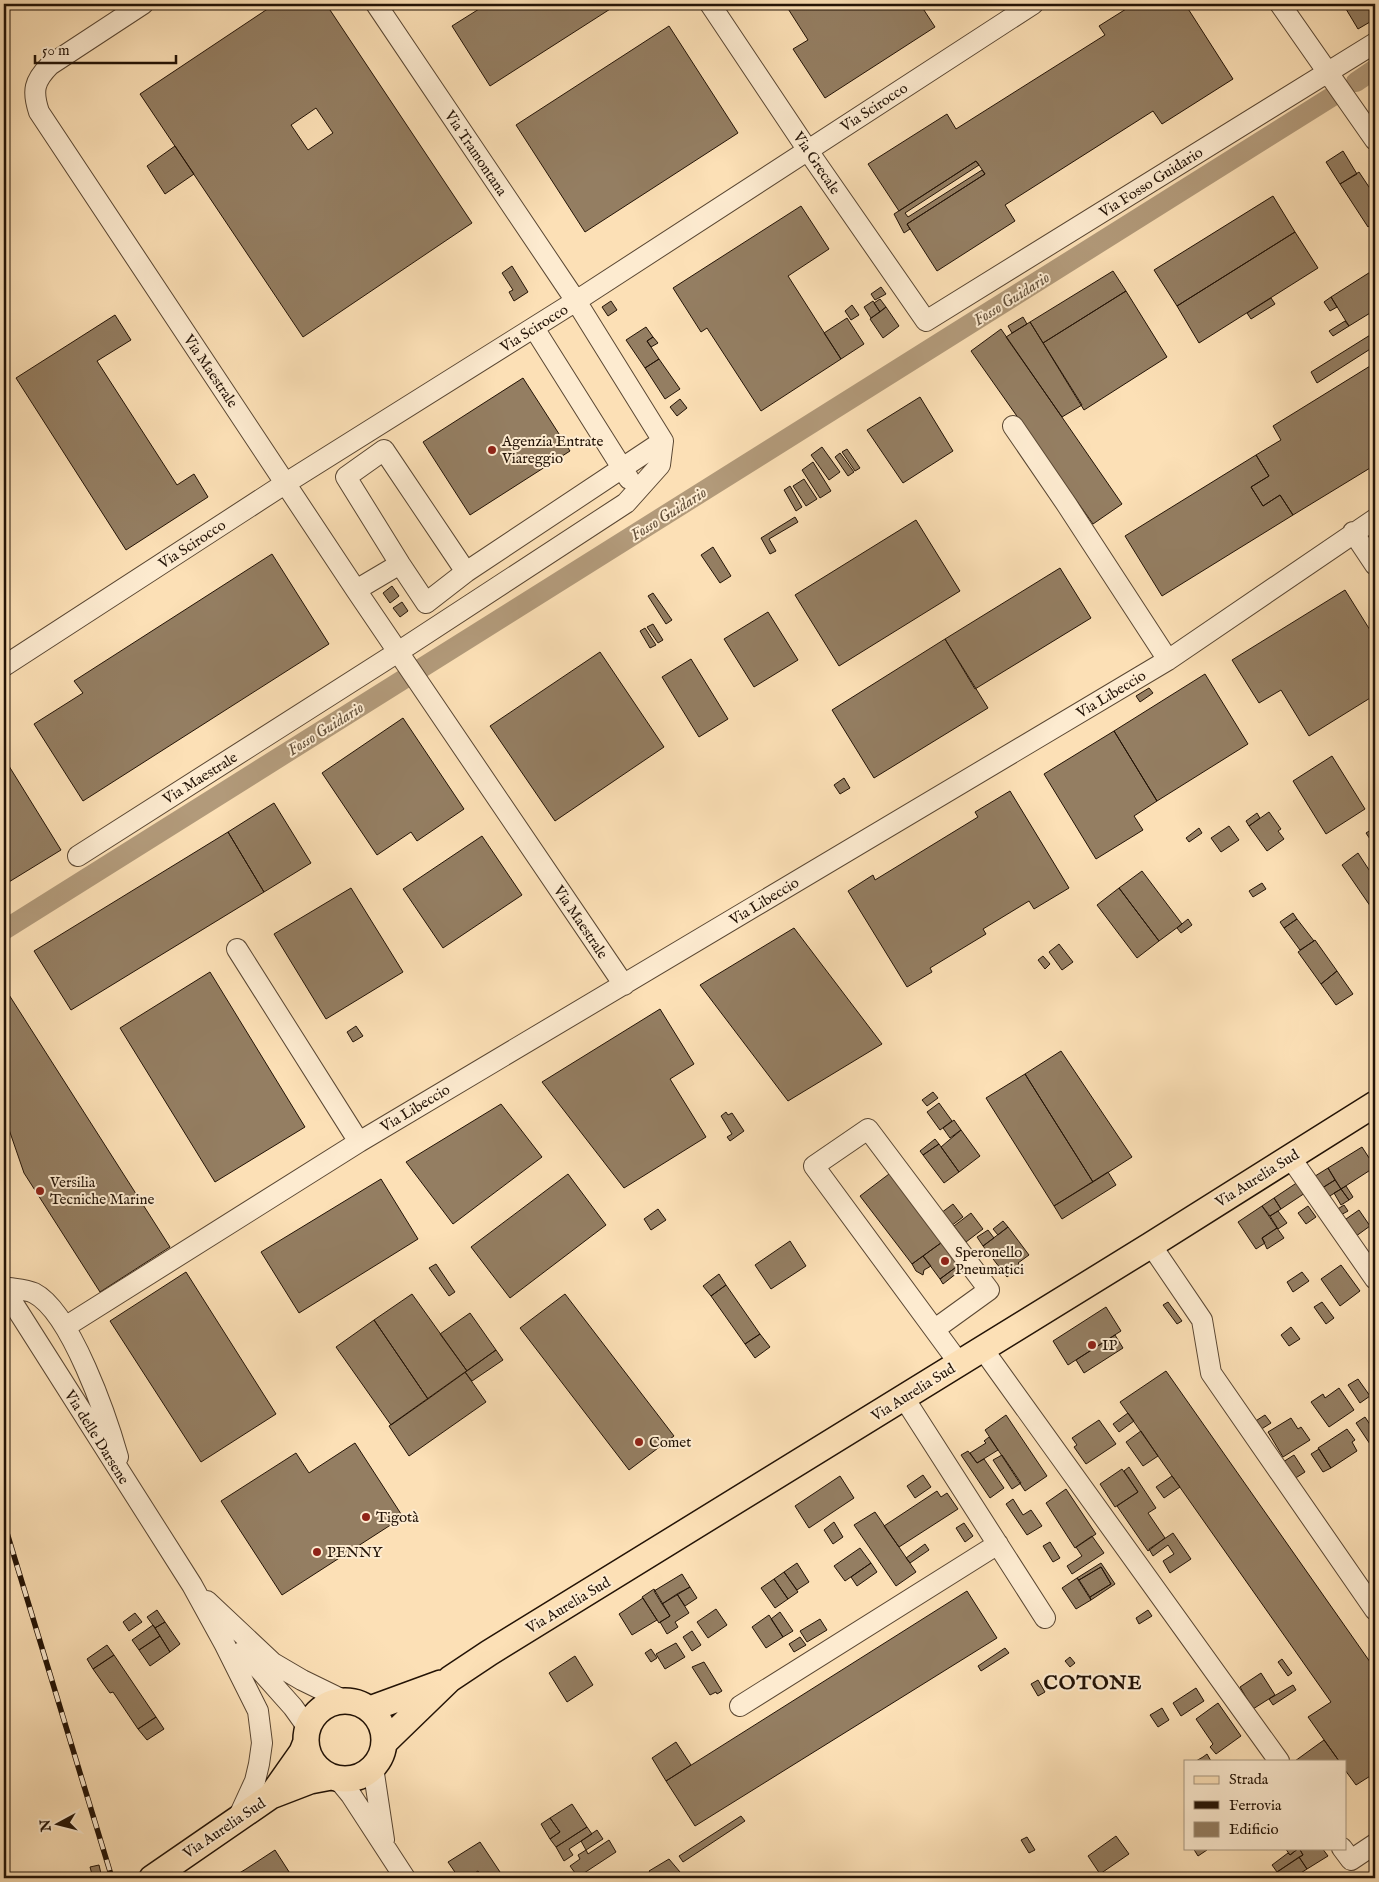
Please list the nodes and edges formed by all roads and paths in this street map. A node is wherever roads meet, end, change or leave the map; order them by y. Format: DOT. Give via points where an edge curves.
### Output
graph roads {
  1 [pos="143,4"];
  2 [pos="376,4"];
  3 [pos="710,4"];
  4 [pos="1033,4"];
  5 [pos="1280,4"];
  6 [pos="1375,43"];
  7 [pos="1329,72"];
  8 [pos="1375,140"];
  9 [pos="808,150"];
  10 [pos="576,301"];
  11 [pos="926,322"];
  12 [pos="534,328"];
  13 [pos="1013,426"];
  14 [pos="663,441"];
  15 [pos="622,468"];
  16 [pos="286,483"];
  17 [pos="637,491"];
  18 [pos="1375,519"];
  19 [pos="1353,532"];
  20 [pos="400,564"];
  21 [pos="1375,565"];
  22 [pos="466,572"];
  23 [pos="356,590"];
  24 [pos="33,648"];
  25 [pos="4,652"];
  26 [pos="401,656"];
  27 [pos="1168,660"];
  28 [pos="4,666"];
  29 [pos="78,856"];
  30 [pos="237,950"];
  31 [pos="624,985"];
  32 [pos="1375,1104"];
  33 [pos="359,1142"];
  34 [pos="1290,1157"];
  35 [pos="1150,1245"];
  36 [pos="1375,1279"];
  37 [pos="4,1288"];
  38 [pos="65,1327"];
  39 [pos="935,1329"];
  40 [pos="982,1348"];
  41 [pos="959,1363"];
  42 [pos="904,1398"];
  43 [pos="126,1484"];
  44 [pos="998,1544"];
  45 [pos="192,1585"];
  46 [pos="1375,1610"];
  47 [pos="222,1615"];
  48 [pos="1045,1618"];
  49 [pos="450,1679"];
  50 [pos="343,1700"];
  51 [pos="740,1706"];
  52 [pos="370,1709"];
  53 [pos="307,1735"];
  54 [pos="385,1742"];
  55 [pos="1278,1760"];
  56 [pos="373,1767"];
  57 [pos="334,1777"];
  58 [pos="271,1796"];
  59 [pos="238,1818"];
  60 [pos="1375,1844"];
  61 [pos="385,1847"];
  62 [pos="1344,1850"];
  63 [pos="152,1878"];
  64 [pos="405,1878"];
  1 -- 16 [label="street, Via Maestrale" via="50,65 40,74 35,85 35,99 39,112"];
  2 -- 10 [label="street, Via Tramontana"];
  3 -- 9 [label="street, Via Grecale"];
  4 -- 9 [label="street, Via Scirocco"];
  5 -- 7 [label="street"];
  6 -- 7 [label="street, Via Fosso Guidario"];
  7 -- 8 [label="street"];
  7 -- 11 [label="street, Via Fosso Guidario"];
  9 -- 10 [label="street, Via Scirocco"];
  9 -- 11 [label="street, Via Grecale"];
  10 -- 12 [label="street, Via Scirocco"];
  10 -- 14 [label="street, Via Tramontana"];
  12 -- 15 [label="street"];
  12 -- 16 [label="street, Via Scirocco"];
  13 -- 27 [label="street"];
  14 -- 15 [label="street"];
  14 -- 17 [label="street" via="660,465"];
  15 -- 17 [label="street"];
  15 -- 22 [label="street"];
  16 -- 23 [label="street, Via Maestrale"];
  16 -- 24 [label="street, Via Scirocco"];
  17 -- 26 [label="street" via="626,503"];
  18 -- 19 [label="street, Via Libeccio"];
  19 -- 21 [label="street"];
  19 -- 27 [label="street, Via Libeccio"];
  20 -- 22 [label="street" via="426,603"];
  20 -- 22 [label="street" via="346,477 384,450"];
  20 -- 23 [label="street"];
  23 -- 26 [label="street, Via Maestrale"];
  24 -- 25 [label="street, Via Scirocco"];
  24 -- 28 [label="street, Via Scirocco"];
  26 -- 29 [label="street, Via Maestrale"];
  26 -- 31 [label="street, Via Maestrale"];
  27 -- 31 [label="street, Via Libeccio"];
  30 -- 33 [label="street"];
  31 -- 33 [label="street, Via Libeccio"];
  32 -- 34 [label="main road, Via Aurelia Sud"];
  33 -- 38 [label="street, Via Libeccio"];
  34 -- 35 [label="main road, Via Aurelia Sud"];
  34 -- 36 [label="street"];
  35 -- 40 [label="main road, Via Aurelia Sud"];
  35 -- 46 [label="street" via="1202,1320 1212,1373"];
  37 -- 38 [label="street" via="33,1293 46,1303"];
  37 -- 43 [label="street, Via delle Darsene"];
  38 -- 43 [label="street" via="103,1409"];
  39 -- 39 [label="street" via="814,1166 868,1128 989,1290"];
  39 -- 41 [label="street"];
  40 -- 41 [label="main road, Via Aurelia Sud"];
  40 -- 55 [label="street"];
  41 -- 42 [label="main road, Via Aurelia Sud"];
  42 -- 44 [label="street"];
  42 -- 49 [label="main road, Via Aurelia Sud"];
  43 -- 45 [label="street, Via delle Darsene"];
  44 -- 48 [label="street"];
  44 -- 51 [label="street"];
  45 -- 47 [label="street, Via delle Darsene"];
  45 -- 59 [label="street, Via delle Darsene" via="242,1678 261,1723 262,1743 255,1781"];
  47 -- 50 [label="street, Via delle Darsene" via="273,1663"];
  47 -- 53 [label="street, Via delle Darsene" via="240,1647 293,1707"];
  49 -- 52 [label="main road, Via Aurelia Sud"];
  49 -- 54 [label="main road, Via Aurelia Sud"];
  50 -- 52 [label="main road"];
  50 -- 53 [label="main road, Via Aurelia Sud" via="321,1709 313,1718"];
  52 -- 54 [label="main road" via="381,1724"];
  53 -- 57 [label="main road" via="308,1753 313,1763"];
  53 -- 58 [label="main road, Via Aurelia Sud" via="302,1752"];
  54 -- 56 [label="main road, Via Aurelia Sud"];
  56 -- 57 [label="main road, Via Aurelia Sud" via="356,1778"];
  56 -- 61 [label="street"];
  57 -- 58 [label="main road, Via Aurelia Sud" via="310,1781"];
  57 -- 61 [label="street" via="351,1795"];
  58 -- 59 [label="main road, Via Aurelia Sud"];
  59 -- 63 [label="main road, Via Aurelia Sud"];
  60 -- 62 [label="street" via="1351,1860"];
  61 -- 64 [label="street"];
}
